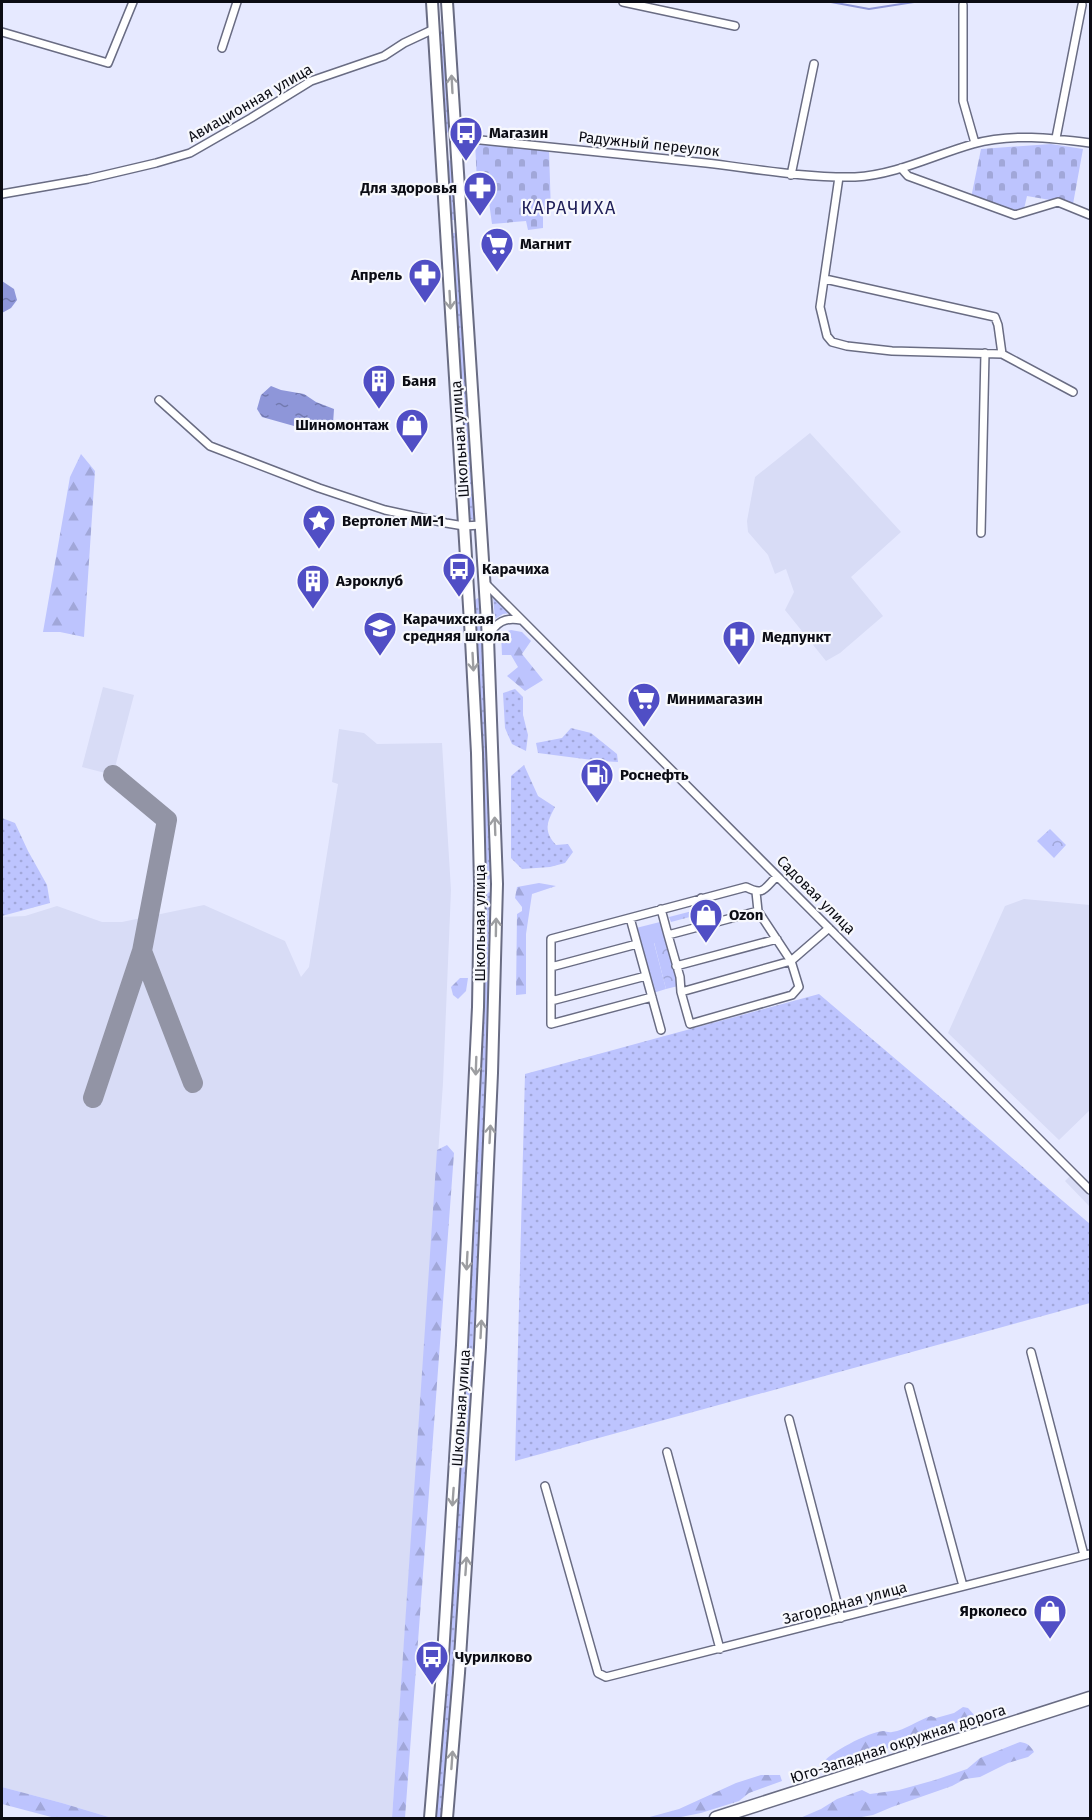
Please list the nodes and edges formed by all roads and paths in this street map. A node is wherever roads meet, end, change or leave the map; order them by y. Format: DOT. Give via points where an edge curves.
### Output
graph roads {
  1 [pos="133,2"];
  2 [pos="237,2"];
  3 [pos="432,2"];
  4 [pos="447,2"];
  5 [pos="622,2"];
  6 [pos="963,5"];
  7 [pos="1082,5"];
  8 [pos="735,26"];
  9 [pos="449,27"];
  10 [pos="434,29"];
  11 [pos="2,32"];
  12 [pos="222,48"];
  13 [pos="814,64"];
  14 [pos="1056,138"];
  15 [pos="456,140"];
  16 [pos="441,141"];
  17 [pos="975,143"];
  18 [pos="1090,143"];
  19 [pos="901,168"];
  20 [pos="791,175"];
  21 [pos="839,177"];
  22 [pos="2,194"];
  23 [pos="1090,215"];
  24 [pos="825,279"];
  25 [pos="985,353"];
  26 [pos="1002,354"];
  27 [pos="1073,392"];
  28 [pos="159,400"];
  29 [pos="481,525"];
  30 [pos="464,526"];
  31 [pos="981,533"];
  32 [pos="484,582"];
  33 [pos="468,583"];
  34 [pos="522,620"];
  35 [pos="488,638"];
  36 [pos="777,876"];
  37 [pos="480,884"];
  38 [pos="497,884"];
  39 [pos="756,892"];
  40 [pos="701,898"];
  41 [pos="661,909"];
  42 [pos="758,911"];
  43 [pos="630,918"];
  44 [pos="709,924"];
  45 [pos="829,928"];
  46 [pos="668,935"];
  47 [pos="777,939"];
  48 [pos="637,944"];
  49 [pos="791,962"];
  50 [pos="676,966"];
  51 [pos="551,968"];
  52 [pos="646,976"];
  53 [pos="681,992"];
  54 [pos="652,998"];
  55 [pos="551,1001"];
  56 [pos="661,1030"];
  57 [pos="1090,1190"];
  58 [pos="1031,1352"];
  59 [pos="909,1387"];
  60 [pos="789,1419"];
  61 [pos="668,1452"];
  62 [pos="545,1486"];
  63 [pos="1088,1554"];
  64 [pos="963,1586"];
  65 [pos="842,1618"];
  66 [pos="720,1649"];
  67 [pos="1090,1698"];
  68 [pos="1090,1706"];
  69 [pos="430,1818"];
  70 [pos="447,1818"];
  71 [pos="716,1818"];
  72 [pos="741,1818"];
  1 -- 11 [label="street" via="108,63"];
  2 -- 12 [label="street"];
  3 -- 10 [label="main road, Школьная улица"];
  4 -- 9 [label="main road, Школьная улица"];
  5 -- 8 [label="street"];
  6 -- 17 [label="street" via="963,101"];
  7 -- 14 [label="street"];
  9 -- 10 [label="main road"];
  15 -- 9 [label="main road, Школьная улица, one-way"];
  10 -- 16 [label="main road, Школьная улица"];
  10 -- 22 [label="street, Авиационная улица" via="384,56 311,81 190,153 88,179"];
  13 -- 20 [label="street"];
  14 -- 17 [label="street, Радужный переулок" via="1014,137"];
  14 -- 18 [label="street, Радужный переулок"];
  15 -- 16 [label="main road"];
  15 -- 20 [label="street, Радужный переулок" via="583,150"];
  15 -- 29 [label="main road, Школьная улица"];
  16 -- 30 [label="main road, Школьная улица, one-way"];
  17 -- 19 [label="street, Радужный переулок"];
  19 -- 21 [label="street, Радужный переулок"];
  19 -- 23 [label="street" via="908,176 1015,215 1058,202"];
  20 -- 21 [label="street, Радужный переулок"];
  21 -- 24 [label="street"];
  24 -- 25 [label="street" via="820,307 832,342 892,351"];
  24 -- 26 [label="street" via="995,317"];
  25 -- 26 [label="street"];
  25 -- 31 [label="street"];
  26 -- 27 [label="street"];
  28 -- 30 [label="street" via="210,446 385,510"];
  29 -- 30 [label="street"];
  29 -- 32 [label="main road, Школьная улица"];
  30 -- 33 [label="main road, Школьная улица"];
  32 -- 33 [label="main road"];
  32 -- 34 [label="street, Садовая улица"];
  32 -- 35 [label="main road, Школьная улица"];
  33 -- 37 [label="main road, Школьная улица, one-way"];
  34 -- 35 [label="street" via="500,622"];
  34 -- 36 [label="street, Садовая улица"];
  38 -- 35 [label="main road, Школьная улица, one-way"];
  36 -- 39 [label="street"];
  36 -- 45 [label="street, Садовая улица"];
  37 -- 38 [label="main road"];
  37 -- 69 [label="main road, Школьная улица, one-way" via="478,1029 462,1346"];
  70 -- 38 [label="main road, Школьная улица, one-way" via="480,1347"];
  39 -- 40 [label="street" via="746,886"];
  39 -- 42 [label="street"];
  40 -- 41 [label="street"];
  40 -- 44 [label="street"];
  41 -- 43 [label="street"];
  41 -- 46 [label="street"];
  42 -- 44 [label="street"];
  42 -- 47 [label="street"];
  43 -- 48 [label="street"];
  43 -- 51 [label="street" via="551,939"];
  44 -- 46 [label="street"];
  45 -- 49 [label="street"];
  45 -- 57 [label="street, Садовая улица"];
  46 -- 50 [label="street"];
  47 -- 49 [label="street"];
  47 -- 50 [label="street"];
  48 -- 51 [label="street"];
  48 -- 52 [label="street"];
  49 -- 53 [label="street"];
  49 -- 53 [label="street" via="799,987 792,995 690,1024"];
  50 -- 53 [label="street"];
  51 -- 55 [label="street"];
  52 -- 54 [label="street"];
  52 -- 55 [label="street"];
  54 -- 55 [label="street" via="550,1024"];
  54 -- 56 [label="street"];
  58 -- 63 [label="street"];
  59 -- 64 [label="street"];
  60 -- 65 [label="street"];
  61 -- 66 [label="street"];
  62 -- 66 [label="street, Загородная улица" via="598,1673 606,1677"];
  63 -- 64 [label="street, Загородная улица"];
  64 -- 65 [label="street, Загородная улица"];
  65 -- 66 [label="street, Загородная улица"];
  67 -- 71 [label="highway, Юго-Западная окружная дорога"];
  68 -- 72 [label="highway, Юго-Западная окружная дорога"];
}
